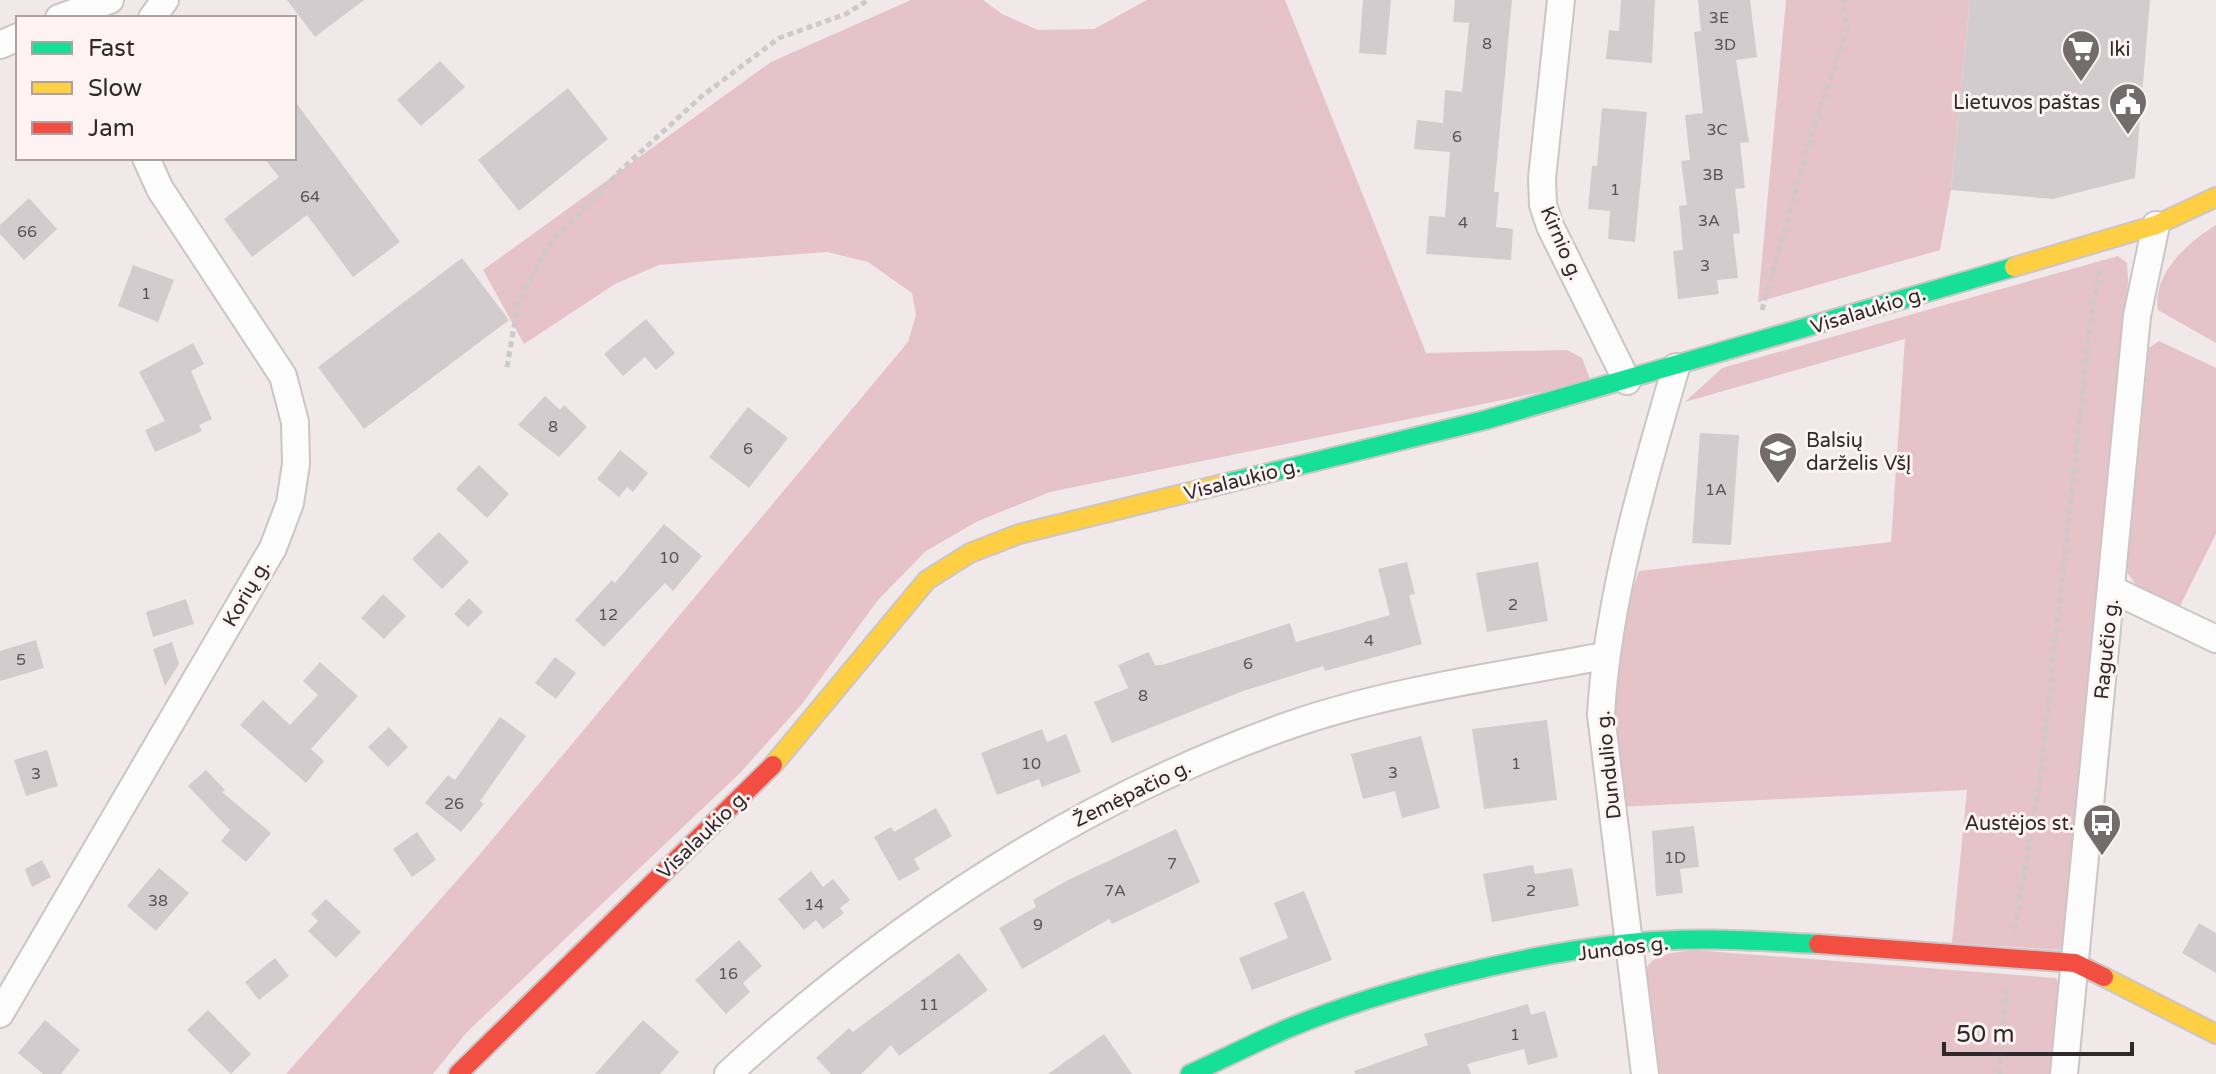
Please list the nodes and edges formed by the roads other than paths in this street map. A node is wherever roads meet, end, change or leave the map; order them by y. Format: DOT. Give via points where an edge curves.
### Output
graph roads {
  1 [pos="110,0"];
  2 [pos="1561,0"];
  3 [pos="65,16"];
  4 [pos="147,160"];
  5 [pos="2216,197"];
  6 [pos="2156,225"];
  7 [pos="1676,367"];
  8 [pos="1627,381"];
  9 [pos="2111,589"];
  10 [pos="2216,639"];
  11 [pos="1604,656"];
  12 [pos="1630,943"];
  13 [pos="2075,963"];
  14 [pos="0,1014"];
  15 [pos="2216,1034"];
  16 [pos="458,1074"];
  17 [pos="728,1074"];
  18 [pos="1190,1074"];
  19 [pos="1645,1074"];
  20 [pos="2064,1074"];
  1 -- 3 [label="street"];
  2 -- 8 [label="street, Kirnio g." via="1543,205"];
  4 -- 14 [label="street, Korių g." via="160,189 283,376 295,422 290,503 273,548"];
  5 -- 6 [label="street, Visalaukio g."];
  6 -- 7 [label="street, Visalaukio g."];
  6 -- 9 [label="street, Ragučio g." via="2137,316"];
  7 -- 8 [label="street, Visalaukio g."];
  7 -- 11 [label="street, Dundulio g."];
  8 -- 16 [label="street, Visalaukio g." via="1019,534 970,553 927,580 772,767"];
  9 -- 10 [label="street"];
  9 -- 13 [label="street, Ragučio g."];
  11 -- 12 [label="street, Dundulio g." via="1601,715"];
  11 -- 17 [label="street, Žemėpačio g." via="1395,697 1292,724 1121,795 1034,843 870,955"];
  12 -- 13 [label="street, Jundos g." via="1853,945"];
  12 -- 18 [label="street, Jundos g." via="1507,965 1367,1000"];
  12 -- 19 [label="street, Dundulio g."];
  13 -- 15 [label="street"];
  13 -- 20 [label="street, Ragučio g."];
}
